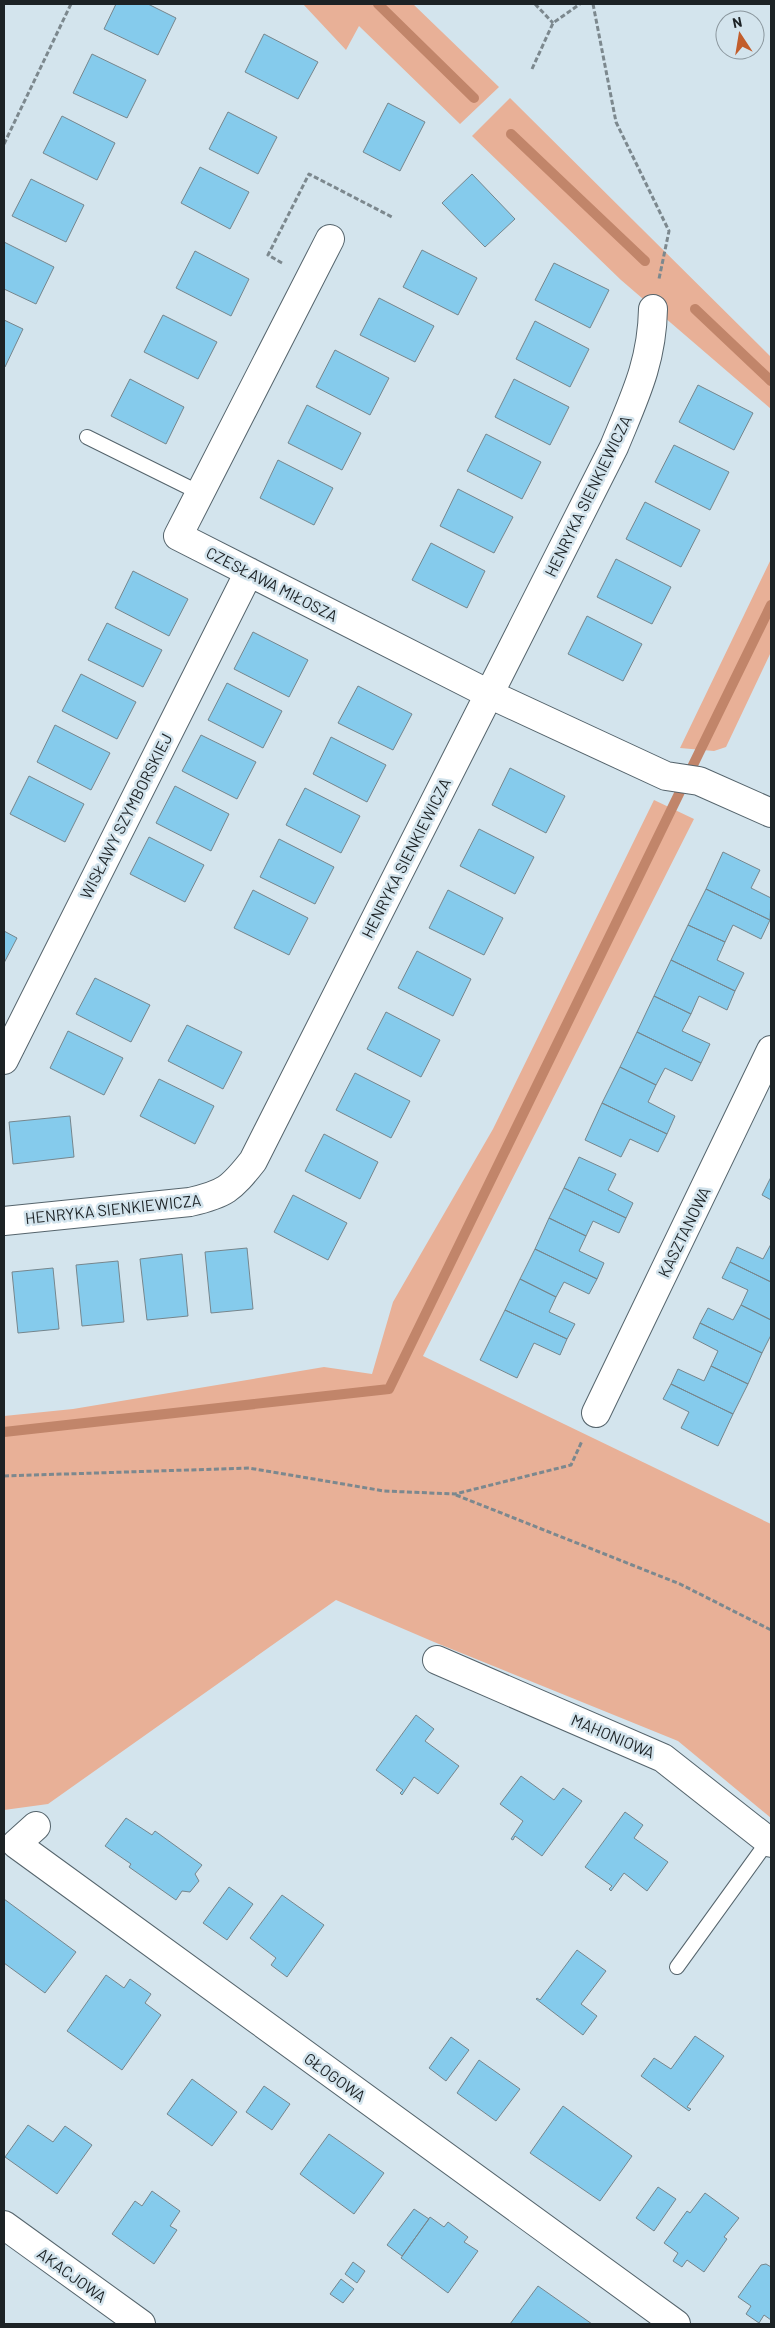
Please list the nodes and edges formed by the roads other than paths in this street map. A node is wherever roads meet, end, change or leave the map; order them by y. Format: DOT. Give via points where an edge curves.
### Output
graph roads {
  1 [pos="330,239"];
  2 [pos="653,309"];
  3 [pos="87,437"];
  4 [pos="200,493"];
  5 [pos="249,572"];
  6 [pos="489,694"];
  7 [pos="771,813"];
  8 [pos="771,1050"];
  9 [pos="4,1060"];
  10 [pos="4,1221"];
  11 [pos="596,1413"];
  12 [pos="437,1660"];
  13 [pos="36,1826"];
  14 [pos="770,1842"];
  15 [pos="678,1967"];
  16 [pos="4,2225"];
  17 [pos="141,2324"];
  18 [pos="676,2324"];
  1 -- 4 [label="street, CZESŁAWA MIŁOSZA"];
  2 -- 6 [label="street, HENRYKA SIENKIEWICZA" via="653,336 648,358 614,447"];
  3 -- 4 [label="lane"];
  4 -- 5 [label="street, CZESŁAWA MIŁOSZA" via="178,536"];
  5 -- 6 [label="street, CZESŁAWA MIŁOSZA"];
  5 -- 9 [label="street, WISŁAWY SZYMBORSKIEJ"];
  6 -- 7 [label="street, CZESŁAWA MIŁOSZA" via="666,776 699,780"];
  6 -- 10 [label="street, HENRYKA SIENKIEWICZA" via="253,1161 234,1186 214,1197 190,1202"];
  8 -- 11 [label="street, KASZTANOWA"];
  12 -- 14 [label="street, MAHONIOWA" via="664,1758"];
  13 -- 18 [label="street, GŁOGOWA" via="16,1844"];
  14 -- 15 [label="lane"];
  16 -- 17 [label="street, AKACJOWA"];
}
